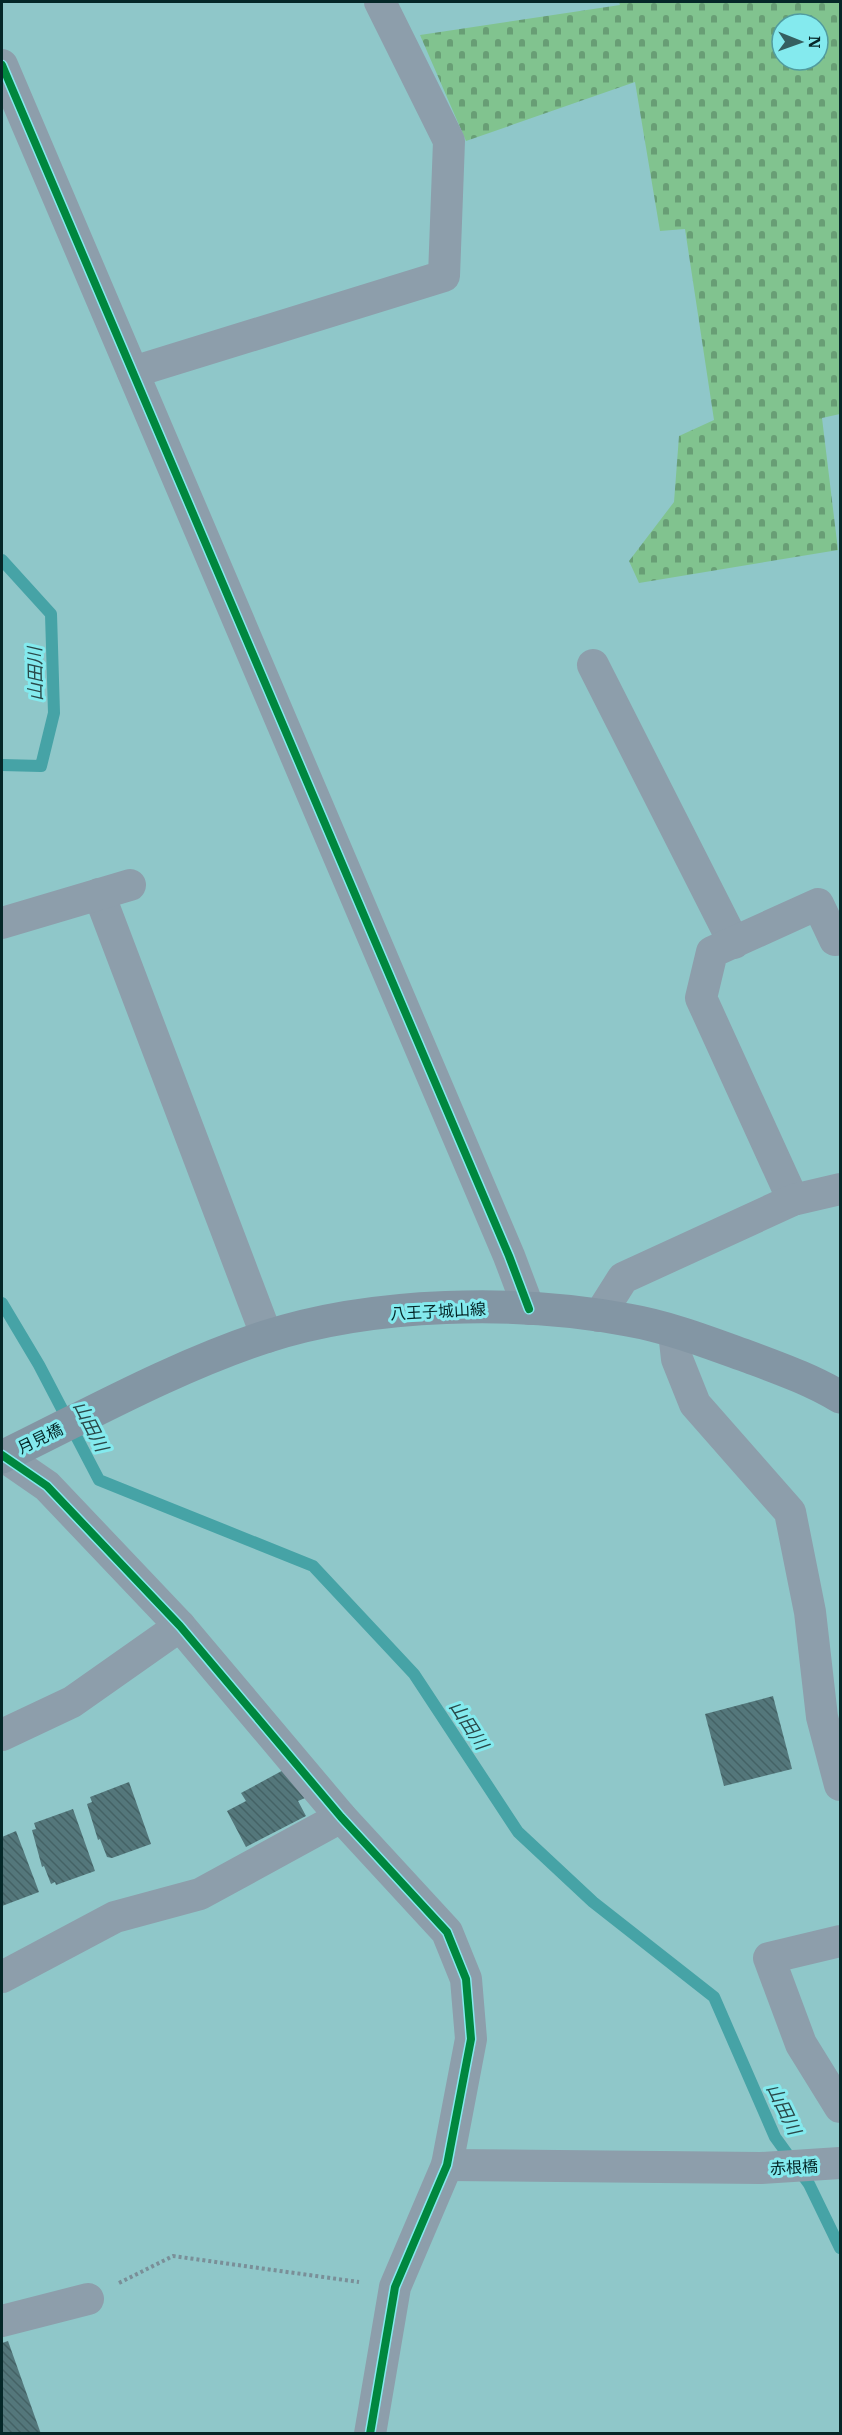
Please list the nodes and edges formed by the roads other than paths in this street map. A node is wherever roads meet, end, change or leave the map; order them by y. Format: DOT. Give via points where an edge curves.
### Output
graph roads {
  1 [pos="380,2"];
  2 [pos="2,65"];
  3 [pos="133,372"];
  4 [pos="593,665"];
  5 [pos="130,885"];
  6 [pos="99,894"];
  7 [pos="2,923"];
  8 [pos="835,940"];
  9 [pos="734,943"];
  10 [pos="840,1189"];
  11 [pos="793,1200"];
  12 [pos="529,1309"];
  13 [pos="599,1316"];
  14 [pos="674,1332"];
  15 [pos="267,1337"];
  16 [pos="840,1396"];
  17 [pos="110,1405"];
  18 [pos="2,1456"];
  19 [pos="180,1626"];
  20 [pos="2,1735"];
  21 [pos="840,1785"];
  22 [pos="341,1817"];
  23 [pos="840,1941"];
  24 [pos="2,1977"];
  25 [pos="840,2107"];
  26 [pos="833,2164"];
  27 [pos="447,2165"];
  28 [pos="88,2299"];
  29 [pos="2,2321"];
  30 [pos="370,2433"];
  1 -- 3 [label="street" via="449,141 444,276"];
  2 -- 3 [label="street"];
  3 -- 12 [label="street"];
  4 -- 9 [label="street"];
  5 -- 6 [label="street"];
  6 -- 7 [label="street"];
  6 -- 15 [label="street"];
  8 -- 9 [label="street" via="818,904"];
  9 -- 11 [label="street" via="712,952 701,998"];
  10 -- 11 [label="street"];
  11 -- 13 [label="street" via="623,1278"];
  12 -- 13 [label="main road, 八王子城山線"];
  12 -- 15 [label="main road, 八王子城山線" via="455,1307 357,1316"];
  13 -- 14 [label="main road, 八王子城山線"];
  14 -- 16 [label="main road, 八王子城山線" via="802,1377"];
  14 -- 21 [label="street" via="677,1359 694,1404 790,1512 810,1612 822,1717"];
  15 -- 17 [label="main road, 八王子城山線" via="196,1363"];
  17 -- 18 [label="main road, 月見橋"];
  18 -- 19 [label="street" via="47,1486"];
  19 -- 20 [label="street" via="72,1702"];
  19 -- 22 [label="street"];
  22 -- 24 [label="street" via="200,1894 115,1917"];
  22 -- 27 [label="street" via="447,1932 466,1979 471,2039"];
  23 -- 25 [label="street" via="769,1958 801,2044"];
  26 -- 27 [label="street, 赤根橋" via="761,2168"];
  27 -- 30 [label="street" via="395,2287"];
  28 -- 29 [label="street"];
}
